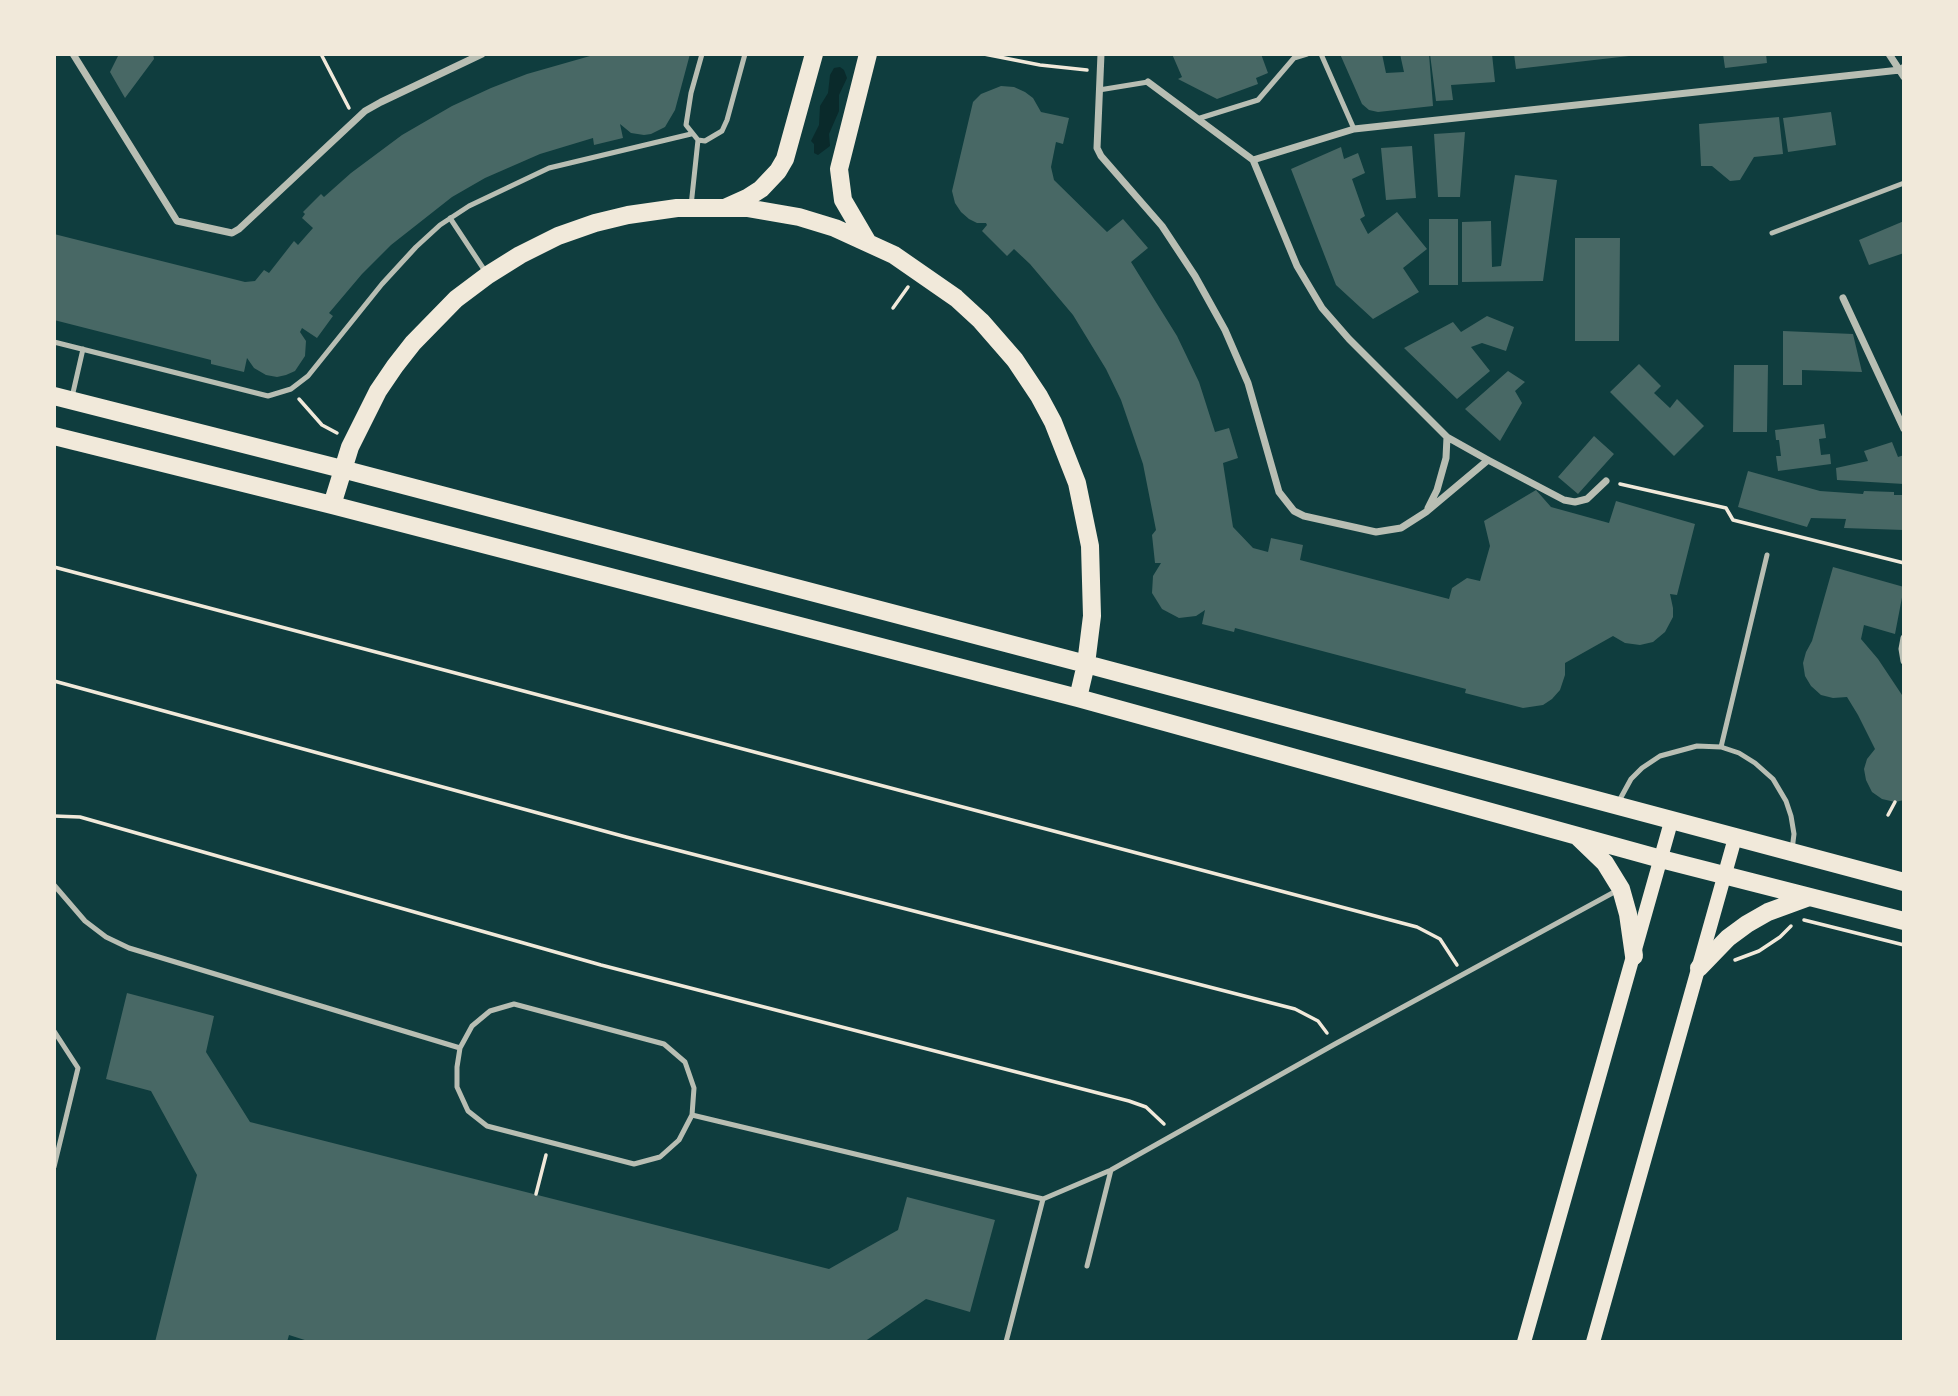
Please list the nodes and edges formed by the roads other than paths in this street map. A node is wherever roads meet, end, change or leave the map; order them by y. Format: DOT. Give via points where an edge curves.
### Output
graph roads {
  1 [pos="73,54"];
  2 [pos="482,54"];
  3 [pos="702,54"];
  4 [pos="745,54"];
  5 [pos="814,54"];
  6 [pos="868,54"];
  7 [pos="1101,54"];
  8 [pos="1307,54"];
  9 [pos="1321,54"];
  10 [pos="1889,54"];
  11 [pos="1903,71"];
  12 [pos="1147,82"];
  13 [pos="1099,90"];
  14 [pos="1197,120"];
  15 [pos="1354,130"];
  16 [pos="691,134"];
  17 [pos="698,140"];
  18 [pos="1253,160"];
  19 [pos="1904,183"];
  20 [pos="691,207"];
  21 [pos="727,207"];
  22 [pos="450,218"];
  23 [pos="1772,233"];
  24 [pos="867,241"];
  25 [pos="488,275"];
  26 [pos="1843,298"];
  27 [pos="54,342"];
  28 [pos="83,349"];
  29 [pos="63,398"];
  30 [pos="1904,429"];
  31 [pos="54,436"];
  32 [pos="1447,437"];
  33 [pos="1488,460"];
  34 [pos="342,469"];
  35 [pos="1606,481"];
  36 [pos="332,505"];
  37 [pos="1426,512"];
  38 [pos="1767,555"];
  39 [pos="1904,638"];
  40 [pos="1904,661"];
  41 [pos="1086,664"];
  42 [pos="1078,698"];
  43 [pos="1721,747"];
  44 [pos="1616,807"];
  45 [pos="1671,822"];
  46 [pos="1576,835"];
  47 [pos="1735,838"];
  48 [pos="1792,852"];
  49 [pos="1661,859"];
  50 [pos="1724,875"];
  51 [pos="1904,882"];
  52 [pos="54,885"];
  53 [pos="1621,889"];
  54 [pos="1811,897"];
  55 [pos="1904,922"];
  56 [pos="1634,956"];
  57 [pos="1699,968"];
  58 [pos="54,1031"];
  59 [pos="460,1048"];
  60 [pos="692,1115"];
  61 [pos="54,1167"];
  62 [pos="1111,1170"];
  63 [pos="1043,1199"];
  64 [pos="1087,1266"];
  65 [pos="1006,1342"];
  66 [pos="1524,1342"];
  67 [pos="1593,1342"];
  1 -- 2 [label="street" via="173,216 225,232 239,229 355,119"];
  3 -- 16 [label="lane" via="686,125"];
  4 -- 17 [label="lane" via="722,131"];
  5 -- 21 [label="main road" via="785,159 761,188"];
  6 -- 24 [label="main road" via="839,169 843,200"];
  7 -- 13 [label="street"];
  8 -- 14 [label="lane" via="1294,58 1258,100"];
  9 -- 15 [label="lane"];
  10 -- 11 [label="street"];
  11 -- 15 [label="street"];
  12 -- 13 [label="lane"];
  12 -- 14 [label="street"];
  13 -- 37 [label="street" via="1097,148 1162,226 1225,330 1248,383 1284,500 1304,516 1376,531 1401,528"];
  14 -- 18 [label="street"];
  15 -- 18 [label="street"];
  16 -- 17 [label="lane"];
  16 -- 22 [label="lane" via="549,168"];
  17 -- 20 [label="lane"];
  18 -- 32 [label="street" via="1297,266 1322,308"];
  19 -- 23 [label="lane"];
  20 -- 21 [label="main road"];
  20 -- 25 [label="main road" via="595,223 558,236"];
  21 -- 24 [label="main road" via="799,217"];
  22 -- 25 [label="lane"];
  22 -- 28 [label="lane" via="416,247 308,376 291,389 268,396"];
  24 -- 41 [label="main road" via="919,270 981,321 1015,360 1053,422 1077,483 1090,546 1092,616"];
  25 -- 34 [label="main road" via="456,299 413,343 379,391"];
  26 -- 30 [label="street"];
  27 -- 28 [label="lane"];
  28 -- 29 [label="lane"];
  29 -- 34 [label="main road"];
  31 -- 36 [label="main road"];
  32 -- 33 [label="street"];
  32 -- 37 [label="street" via="1437,491"];
  33 -- 35 [label="street" via="1575,502 1587,499"];
  33 -- 37 [label="street"];
  34 -- 36 [label="main road"];
  34 -- 41 [label="main road"];
  36 -- 42 [label="main road"];
  38 -- 43 [label="lane"];
  39 -- 40 [label="street"];
  41 -- 42 [label="main road"];
  41 -- 44 [label="main road"];
  42 -- 46 [label="main road"];
  43 -- 44 [label="lane" via="1698,746 1660,756 1631,779"];
  43 -- 48 [label="lane" via="1739,753 1773,779 1791,816"];
  44 -- 45 [label="main road"];
  45 -- 47 [label="main road"];
  45 -- 49 [label="main road"];
  46 -- 49 [label="main road"];
  46 -- 53 [label="main road" via="1605,863"];
  47 -- 48 [label="main road"];
  47 -- 50 [label="main road"];
  48 -- 51 [label="main road"];
  49 -- 50 [label="main road"];
  49 -- 56 [label="main road"];
  50 -- 54 [label="main road"];
  50 -- 57 [label="main road"];
  52 -- 59 [label="lane" via="85,921 129,948"];
  53 -- 56 [label="main road"];
  53 -- 62 [label="lane"];
  54 -- 55 [label="main road"];
  54 -- 57 [label="main road" via="1747,924"];
  56 -- 66 [label="main road"];
  57 -- 67 [label="main road"];
  58 -- 61 [label="lane" via="78,1068"];
  59 -- 60 [label="lane" via="472,1026 490,1011 514,1004 664,1044 685,1062 694,1088"];
  59 -- 60 [label="lane" via="457,1087 468,1111 487,1126 634,1164 660,1157 679,1140"];
  60 -- 63 [label="lane"];
  62 -- 63 [label="lane"];
  62 -- 64 [label="lane"];
  63 -- 65 [label="lane"];
}
